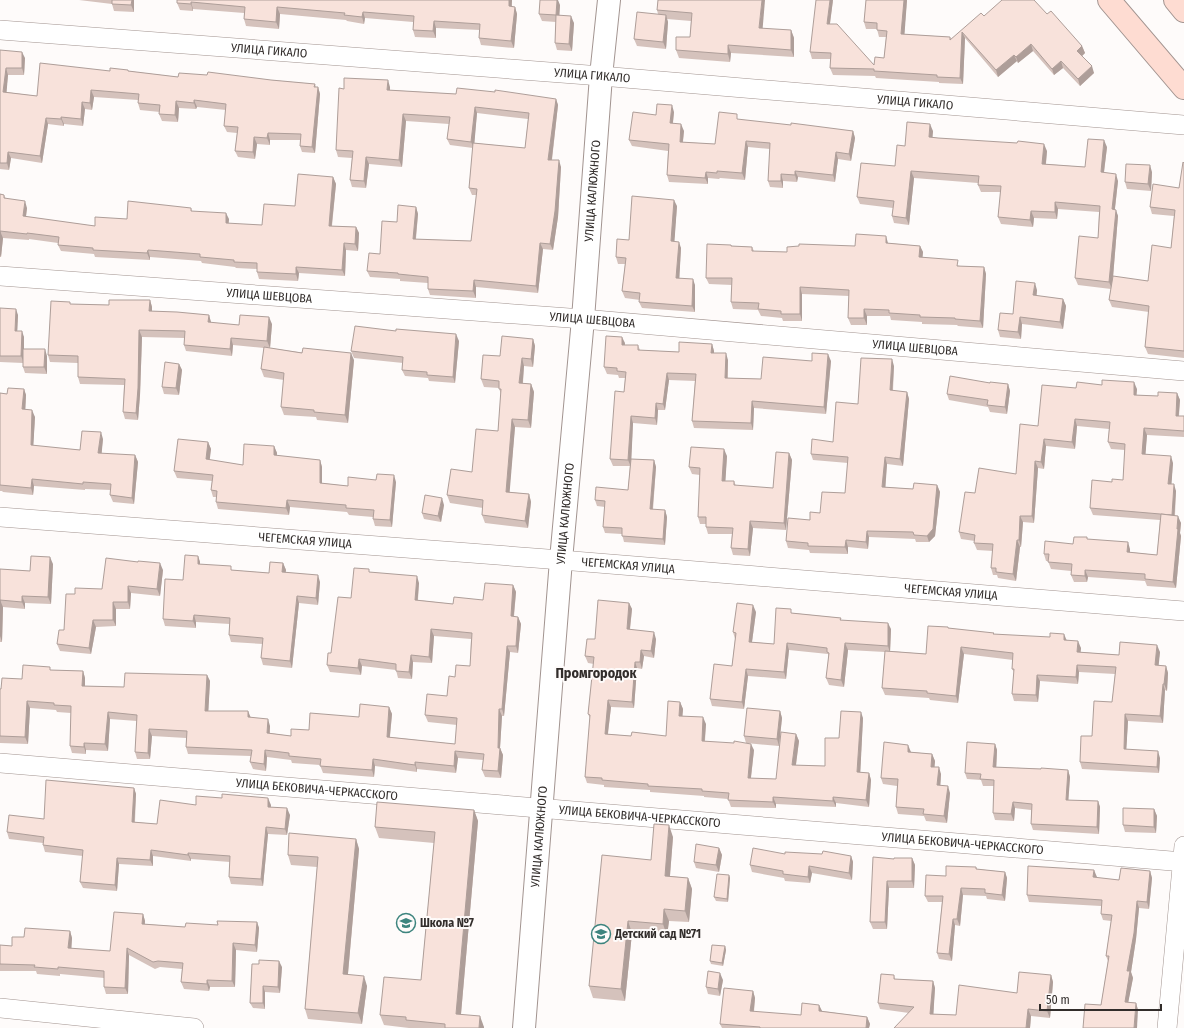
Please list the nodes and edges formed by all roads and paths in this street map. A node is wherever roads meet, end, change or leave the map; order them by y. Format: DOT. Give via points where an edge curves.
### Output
graph roads {
  1 [pos="609,0"];
  2 [pos="1109,0"];
  3 [pos="1175,0"];
  4 [pos="1184,11"];
  5 [pos="0,30"];
  6 [pos="601,76"];
  7 [pos="1184,88"];
  8 [pos="1184,125"];
  9 [pos="0,276"];
  10 [pos="583,319"];
  11 [pos="1184,371"];
  12 [pos="0,517"];
  13 [pos="562,560"];
  14 [pos="1184,612"];
  15 [pos="0,763"];
  16 [pos="541,808"];
  17 [pos="1184,856"];
  18 [pos="0,1008"];
  19 [pos="194,1028"];
  20 [pos="524,1028"];
  21 [pos="1166,1028"];
  1 -- 6 [label="street, УЛИЦА КАЛЮЖНОГО"];
  2 -- 7 [label="main road"];
  3 -- 4 [label="main road"];
  5 -- 6 [label="street, УЛИЦА ГИКАЛО"];
  6 -- 8 [label="street, УЛИЦА ГИКАЛО"];
  6 -- 10 [label="street, УЛИЦА КАЛЮЖНОГО"];
  9 -- 10 [label="street, УЛИЦА ШЕВЦОВА"];
  10 -- 11 [label="street, УЛИЦА ШЕВЦОВА"];
  10 -- 13 [label="street, УЛИЦА КАЛЮЖНОГО"];
  12 -- 13 [label="street, ЧЕГЕМСКАЯ УЛИЦА"];
  13 -- 14 [label="street, ЧЕГЕМСКАЯ УЛИЦА"];
  13 -- 16 [label="street, УЛИЦА КАЛЮЖНОГО"];
  15 -- 16 [label="street, УЛИЦА БЕКОВИЧА-ЧЕРКАССКОГО"];
  16 -- 17 [label="street, УЛИЦА БЕКОВИЧА-ЧЕРКАССКОГО"];
  16 -- 20 [label="street, УЛИЦА КАЛЮЖНОГО"];
  17 -- 21 [label="street"];
  18 -- 19 [label="street"];
}
